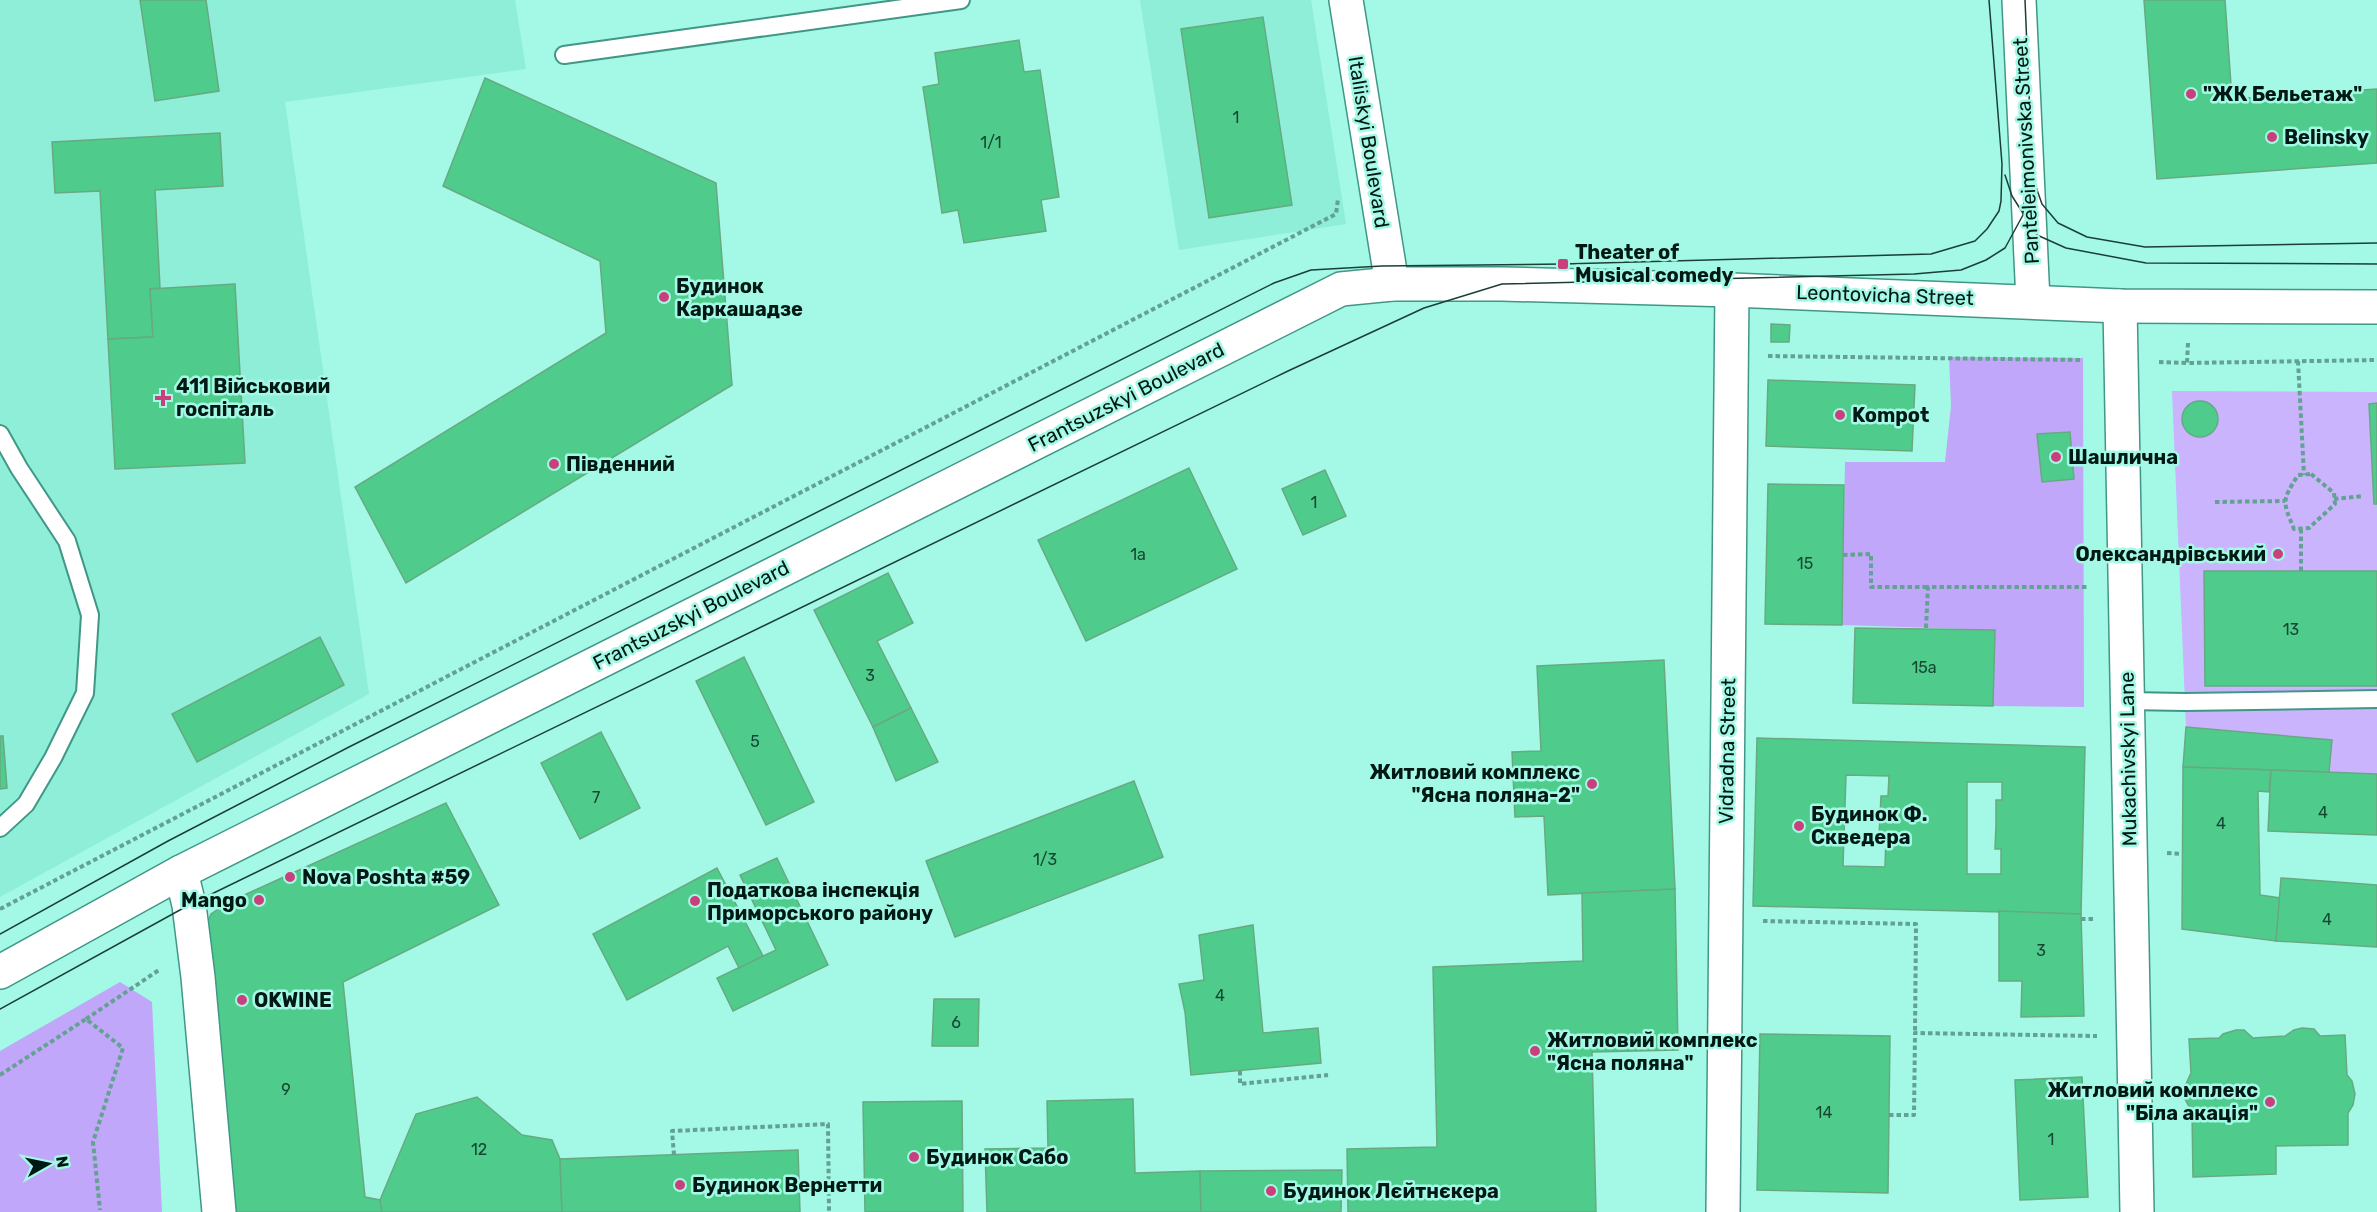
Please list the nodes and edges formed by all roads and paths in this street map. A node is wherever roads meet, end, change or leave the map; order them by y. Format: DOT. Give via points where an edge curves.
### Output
graph roads {
  1 [pos="961,0"];
  2 [pos="1346,0"];
  3 [pos="2019,0"];
  4 [pos="564,55"];
  5 [pos="1339,194"];
  6 [pos="1392,284"];
  7 [pos="1732,290"];
  8 [pos="2033,301"];
  9 [pos="2120,306"];
  10 [pos="2189,306"];
  11 [pos="2377,307"];
  12 [pos="1762,356"];
  13 [pos="2377,360"];
  14 [pos="2298,361"];
  15 [pos="2083,370"];
  16 [pos="0,434"];
  17 [pos="2304,475"];
  18 [pos="2363,496"];
  19 [pos="2334,499"];
  20 [pos="2285,501"];
  21 [pos="2215,502"];
  22 [pos="2301,529"];
  23 [pos="1843,555"];
  24 [pos="2301,571"];
  25 [pos="2088,575"];
  26 [pos="1928,587"];
  27 [pos="2088,587"];
  28 [pos="2089,598"];
  29 [pos="1926,628"];
  30 [pos="2377,699"];
  31 [pos="2127,700"];
  32 [pos="0,828"];
  33 [pos="181,872"];
  34 [pos="2095,908"];
  35 [pos="0,909"];
  36 [pos="2081,919"];
  37 [pos="1752,921"];
  38 [pos="0,972"];
  39 [pos="163,979"];
  40 [pos="86,1019"];
  41 [pos="2098,1024"];
  42 [pos="1916,1033"];
  43 [pos="2098,1036"];
  44 [pos="2098,1048"];
  45 [pos="1240,1071"];
  46 [pos="0,1075"];
  47 [pos="1328,1075"];
  48 [pos="1889,1115"];
  49 [pos="674,1155"];
  50 [pos="100,1210"];
  51 [pos="219,1212"];
  52 [pos="830,1212"];
  53 [pos="1723,1212"];
  54 [pos="2137,1212"];
  1 -- 4 [label="lane"];
  2 -- 6 [label="street, Italiiskyi Boulevard"];
  3 -- 8 [label="street, Panteleimonivska Street"];
  5 -- 35 [label="path" via="1336,214"];
  6 -- 7 [label="street, Leontovicha Street"];
  6 -- 33 [label="street, Frantsuzskyi Boulevard" via="1341,290"];
  7 -- 8 [label="street, Leontovicha Street"];
  7 -- 53 [label="street, Vidradna Street"];
  8 -- 9 [label="street, Leontovicha Street"];
  9 -- 10 [label="street, Leontovicha Street"];
  9 -- 31 [label="street, Mukachivskyi Lane"];
  10 -- 11 [label="street, Leontovicha Street"];
  10 -- 14 [label="path" via="2187,363"];
  12 -- 15 [label="path" via="2083,358"];
  13 -- 14 [label="path"];
  14 -- 17 [label="path"];
  16 -- 32 [label="lane" via="67,541 90,615 85,693 26,804"];
  17 -- 19 [label="path" via="2311,474 2334,493"];
  17 -- 20 [label="path" via="2298,475"];
  18 -- 19 [label="path"];
  19 -- 22 [label="path" via="2335,504 2309,528"];
  20 -- 21 [label="path"];
  20 -- 22 [label="path" via="2294,529"];
  22 -- 24 [label="path"];
  23 -- 26 [label="path" via="1871,554 1871,586"];
  25 -- 27 [label="path"];
  26 -- 27 [label="path"];
  26 -- 29 [label="path"];
  27 -- 28 [label="path"];
  30 -- 31 [label="lane"];
  31 -- 54 [label="street, Mukachivskyi Lane"];
  33 -- 38 [label="street, Frantsuzskyi Boulevard"];
  33 -- 51 [label="street" via="198,977"];
  34 -- 36 [label="path" via="2095,919"];
  37 -- 42 [label="path" via="1916,924"];
  39 -- 40 [label="path" via="162,967"];
  40 -- 46 [label="path"];
  40 -- 50 [label="path" via="123,1048 93,1142"];
  41 -- 43 [label="path"];
  42 -- 43 [label="path"];
  42 -- 48 [label="path" via="1914,1115"];
  43 -- 44 [label="path"];
  45 -- 47 [label="path" via="1240,1084"];
  49 -- 52 [label="path" via="672,1131 828,1124"];
}
